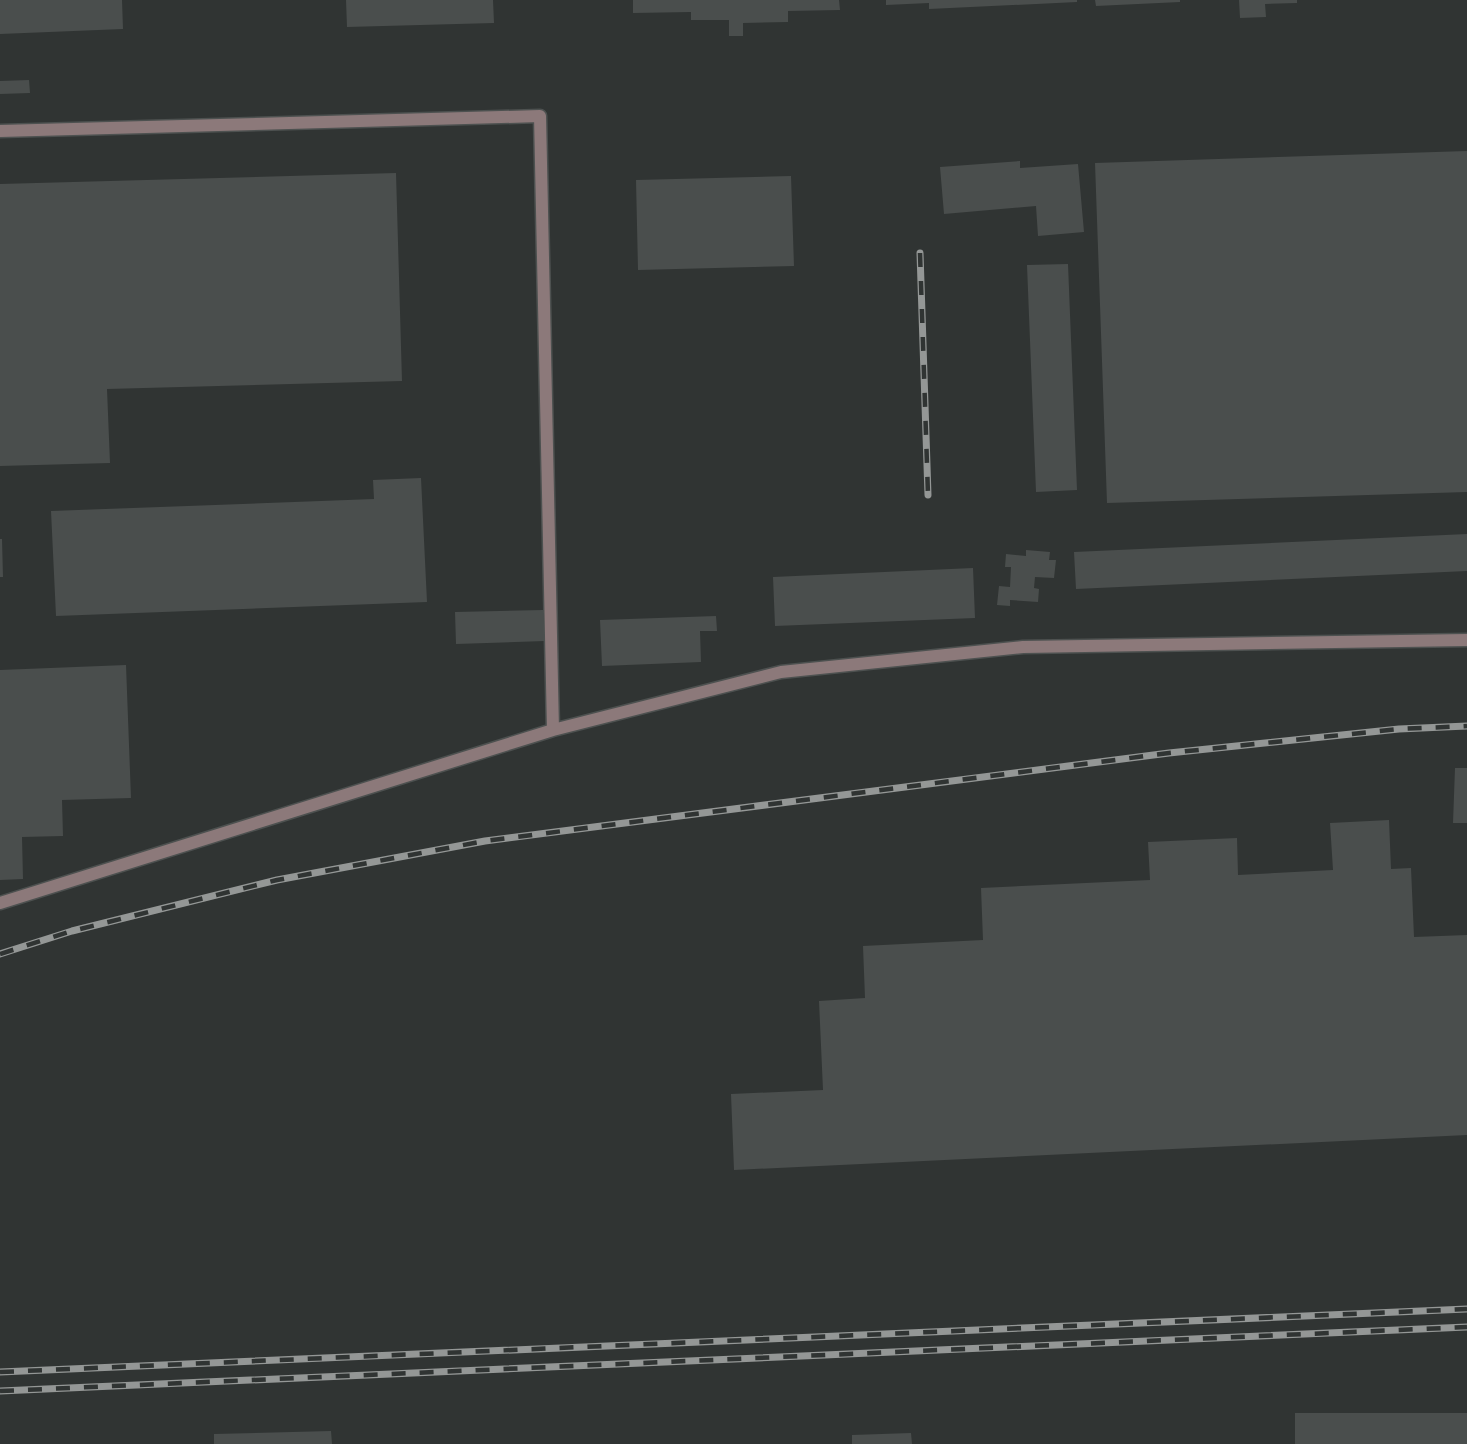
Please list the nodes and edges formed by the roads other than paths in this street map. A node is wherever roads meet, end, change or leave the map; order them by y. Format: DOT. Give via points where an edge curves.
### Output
graph roads {
  1 [pos="0,131"];
  2 [pos="1467,640"];
  3 [pos="553,730"];
  4 [pos="0,903"];
  1 -- 3 [label="lane" via="540,116"];
  2 -- 3 [label="lane" via="1023,647 781,672"];
  3 -- 4 [label="lane"];
}
